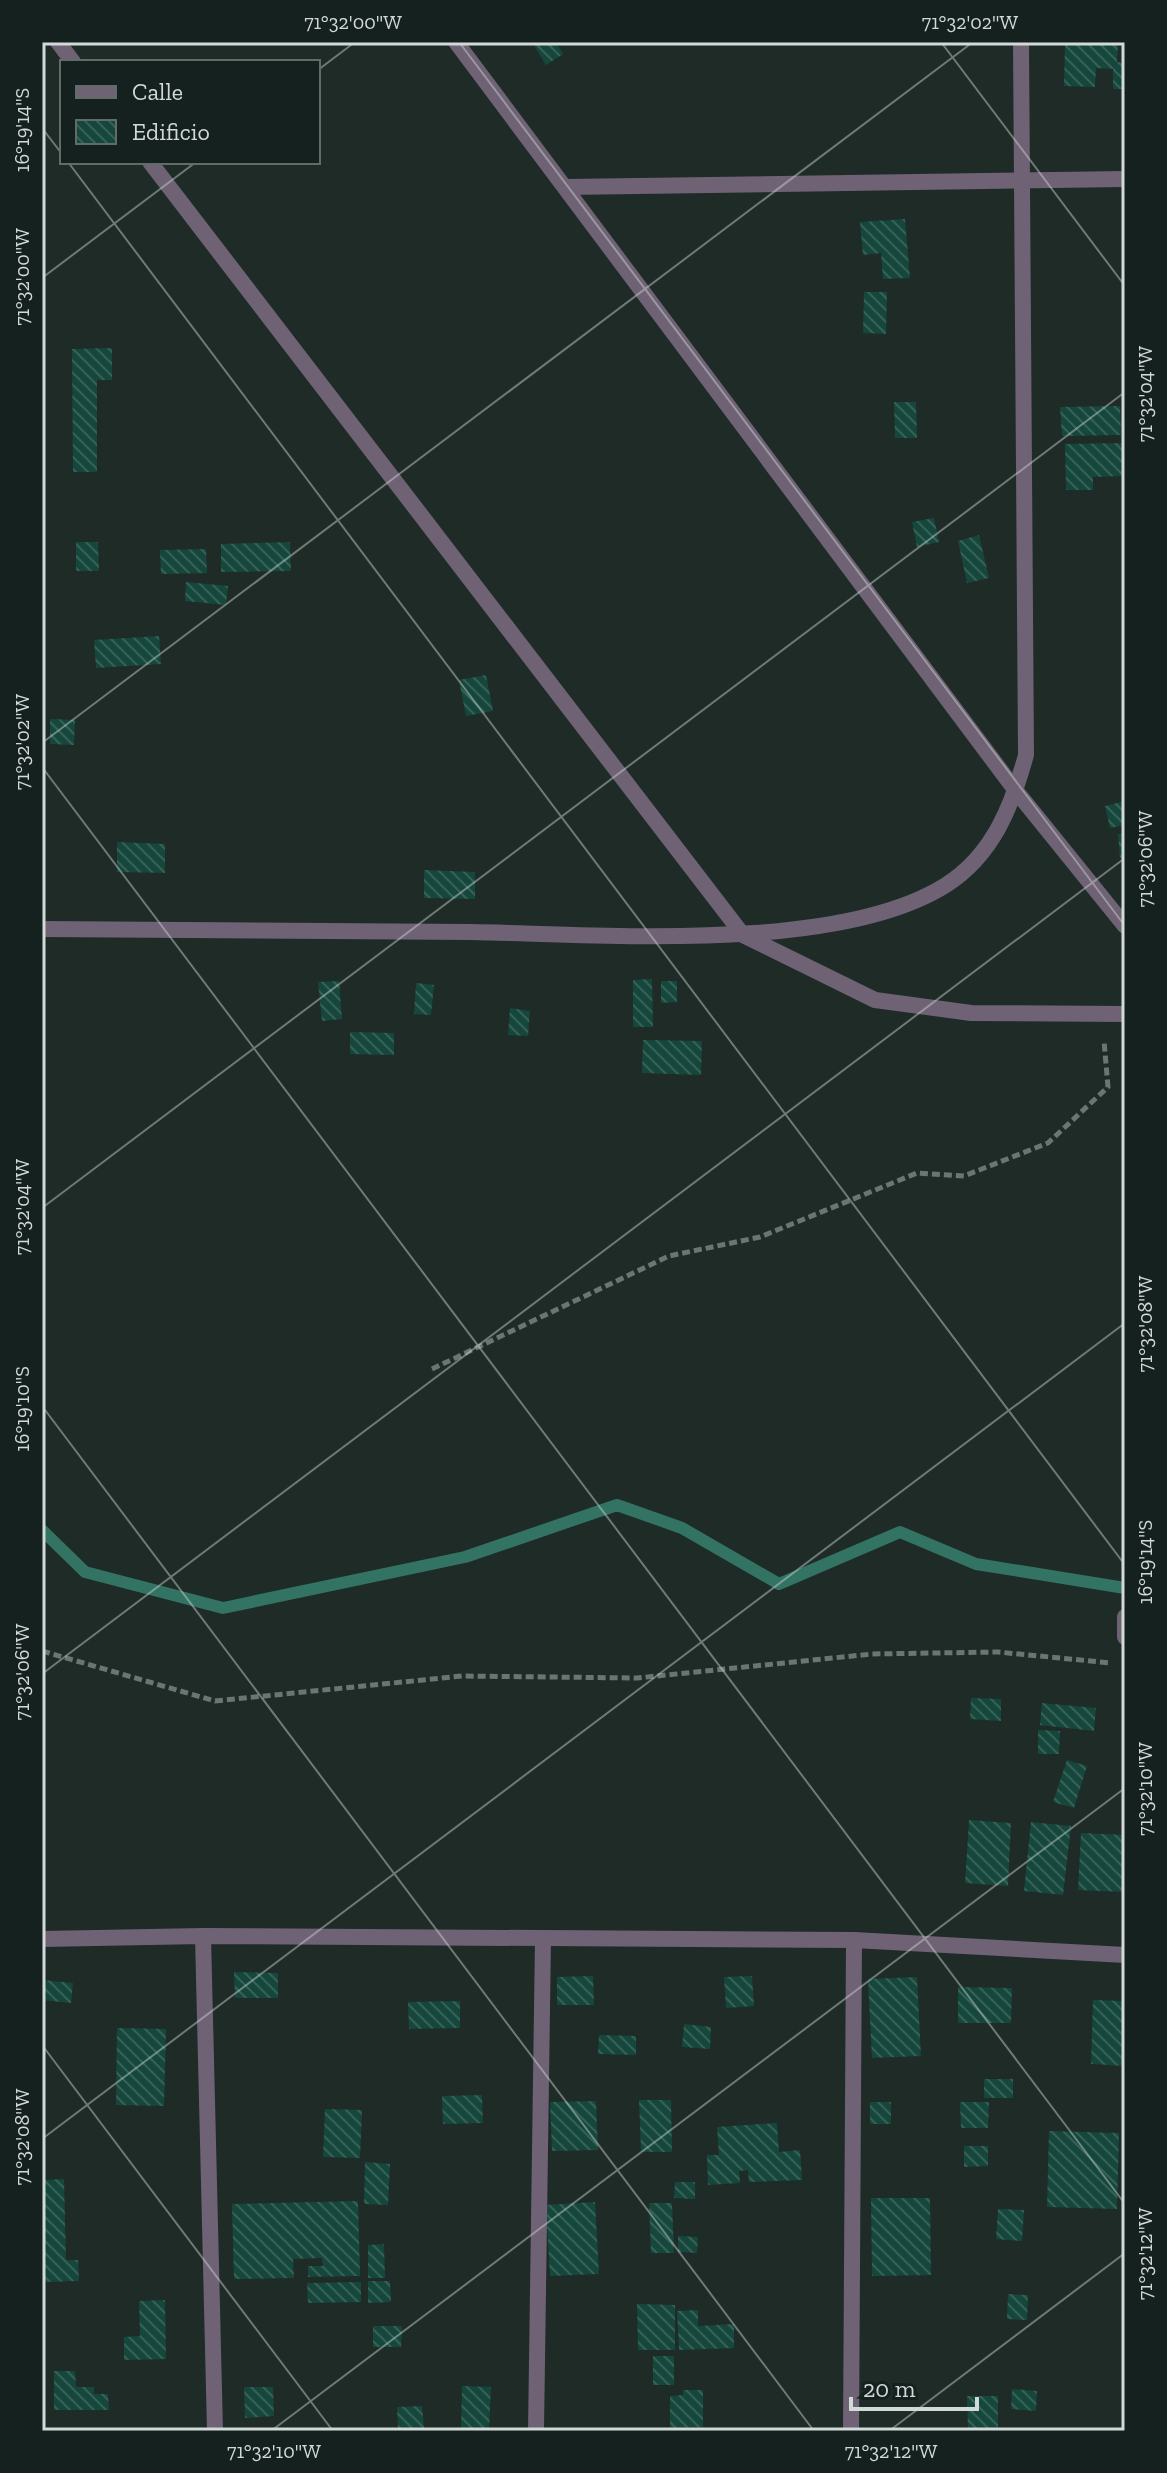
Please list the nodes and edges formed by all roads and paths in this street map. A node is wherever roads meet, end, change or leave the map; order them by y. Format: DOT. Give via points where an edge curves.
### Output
graph roads {
  1 [pos="58,42"];
  2 [pos="456,42"];
  3 [pos="1021,42"];
  4 [pos="72,60"];
  5 [pos="152,164"];
  6 [pos="1125,179"];
  7 [pos="1020,180"];
  8 [pos="565,187"];
  9 [pos="1016,791"];
  10 [pos="1125,926"];
  11 [pos="42,929"];
  12 [pos="743,935"];
  13 [pos="1102,1012"];
  14 [pos="1125,1014"];
  15 [pos="432,1369"];
  16 [pos="1125,1617"];
  17 [pos="1125,1637"];
  18 [pos="42,1651"];
  19 [pos="1125,1662"];
  20 [pos="203,1936"];
  21 [pos="42,1939"];
  22 [pos="543,1939"];
  23 [pos="854,1940"];
  24 [pos="1125,1955"];
  25 [pos="215,2431"];
  26 [pos="536,2431"];
  27 [pos="851,2431"];
  1 -- 4 [label="street"];
  2 -- 8 [label="street"];
  3 -- 7 [label="street"];
  5 -- 12 [label="street"];
  6 -- 7 [label="street"];
  7 -- 8 [label="street"];
  7 -- 9 [label="street" via="1026,755"];
  8 -- 9 [label="street"];
  9 -- 10 [label="street"];
  9 -- 12 [label="street" via="993,842 946,885 874,916"];
  11 -- 12 [label="street"];
  12 -- 13 [label="street" via="875,1000 971,1013"];
  13 -- 14 [label="street"];
  13 -- 15 [label="path" via="1108,1087 1048,1143 964,1176 917,1173 760,1237 669,1256"];
  16 -- 17 [label="street"];
  18 -- 19 [label="path" via="215,1701 462,1676 637,1678 872,1654 998,1652"];
  20 -- 21 [label="street"];
  20 -- 22 [label="street"];
  20 -- 25 [label="street"];
  22 -- 23 [label="street"];
  22 -- 26 [label="street"];
  23 -- 24 [label="street"];
  23 -- 27 [label="street"];
}
